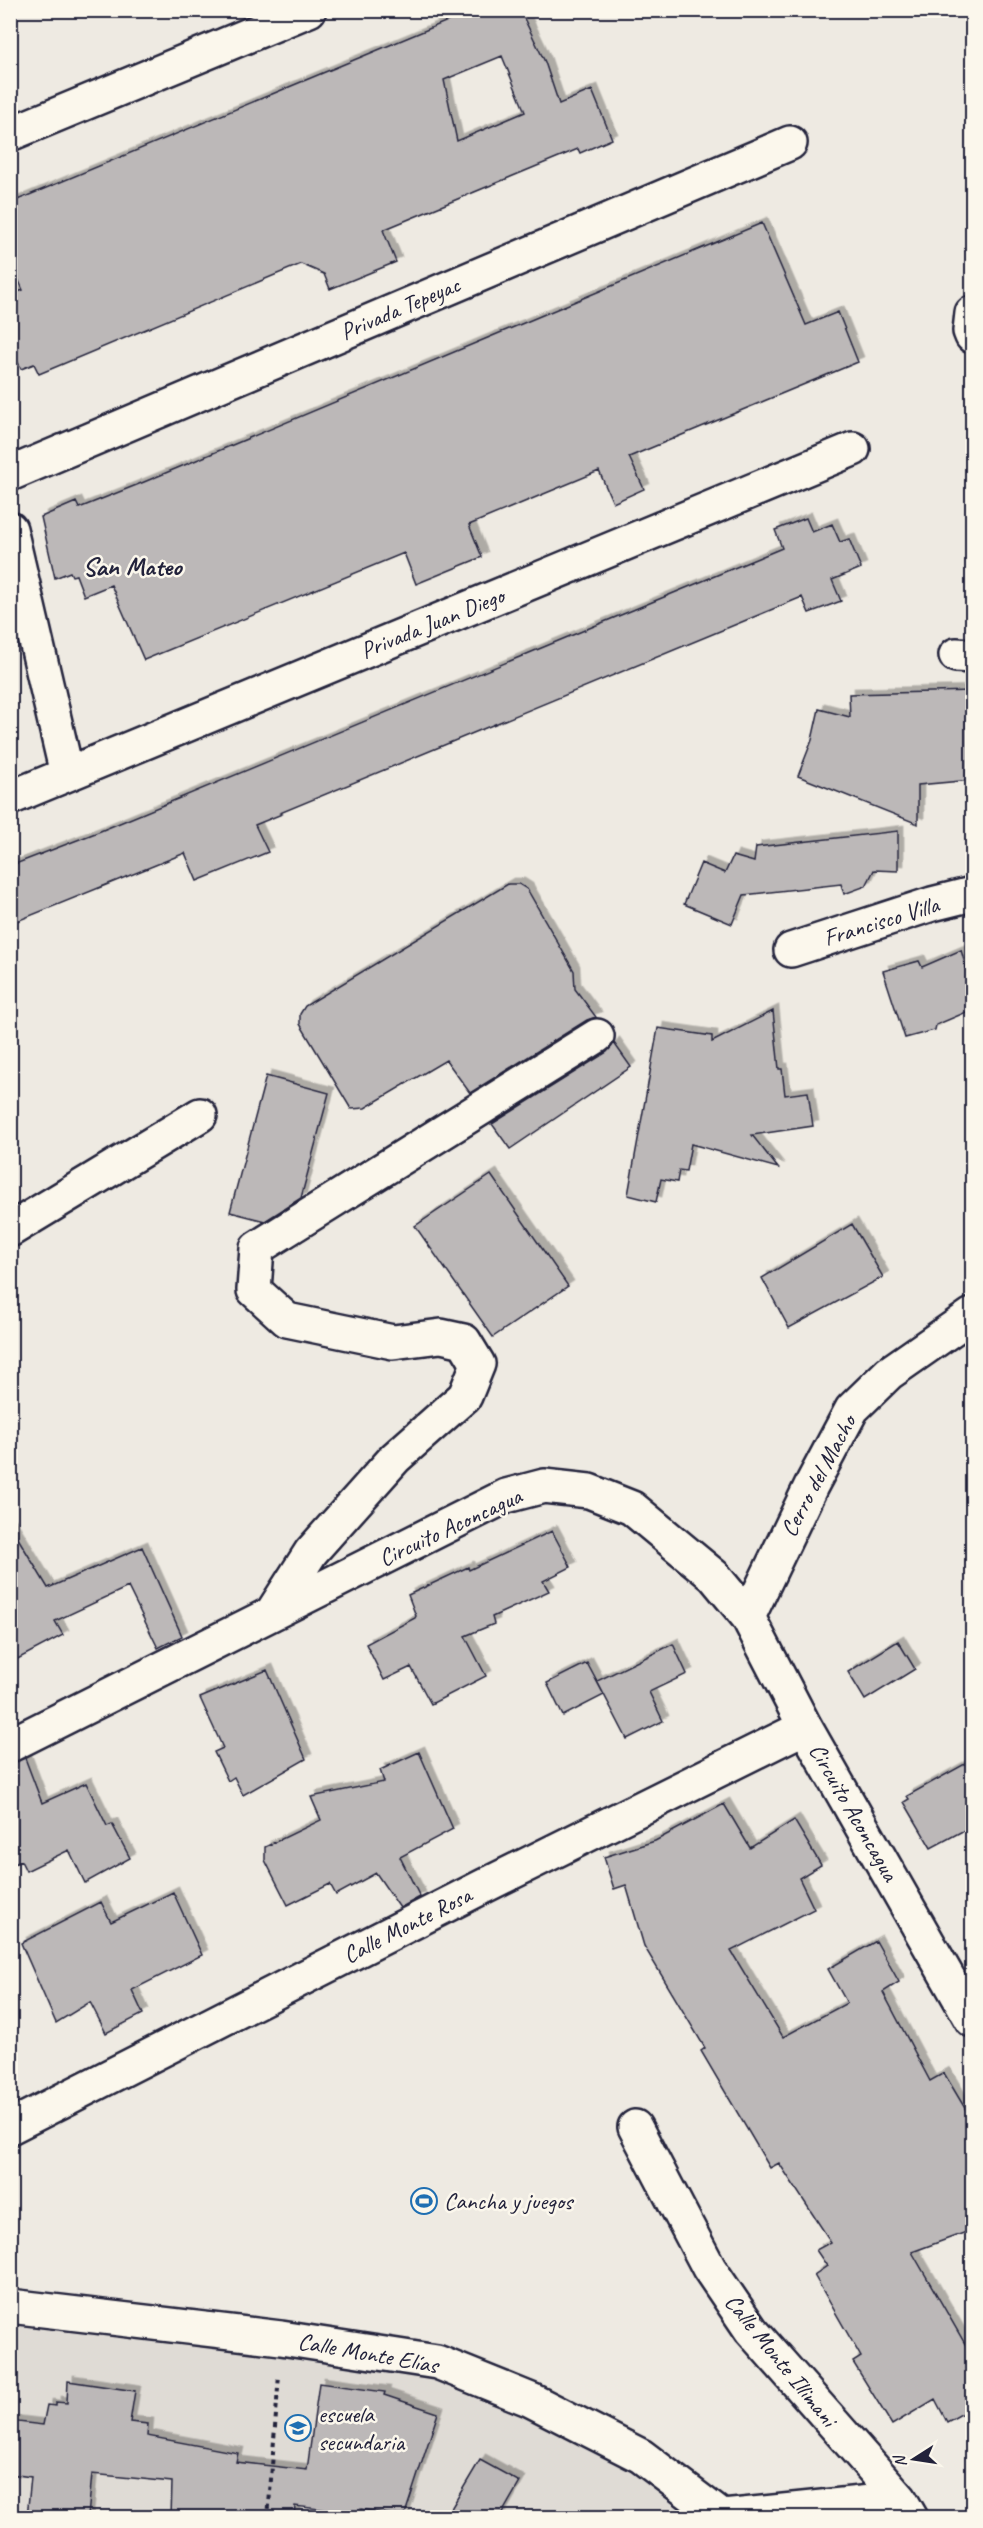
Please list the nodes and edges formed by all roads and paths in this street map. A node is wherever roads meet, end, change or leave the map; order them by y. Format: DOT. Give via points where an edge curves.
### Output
graph roads {
  1 [pos="309,10"];
  2 [pos="10,135"];
  3 [pos="790,143"];
  4 [pos="972,313"];
  5 [pos="972,336"];
  6 [pos="853,449"];
  7 [pos="10,474"];
  8 [pos="10,529"];
  9 [pos="68,774"];
  10 [pos="10,798"];
  11 [pos="972,894"];
  12 [pos="791,950"];
  13 [pos="597,1036"];
  14 [pos="200,1115"];
  15 [pos="10,1230"];
  16 [pos="972,1315"];
  17 [pos="271,1614"];
  18 [pos="748,1617"];
  19 [pos="805,1727"];
  20 [pos="10,1745"];
  21 [pos="972,2020"];
  22 [pos="10,2127"];
  23 [pos="634,2127"];
  24 [pos="10,2306"];
  25 [pos="282,2338"];
  26 [pos="906,2508"];
  27 [pos="268,2517"];
  28 [pos="723,2517"];
  1 -- 2 [label="street"];
  3 -- 7 [label="street, Privada Tepeyac"];
  4 -- 5 [label="street"];
  6 -- 9 [label="street, Privada Juan Diego"];
  8 -- 9 [label="street"];
  9 -- 10 [label="street, Privada Juan Diego"];
  11 -- 12 [label="street, Francisco Villa"];
  13 -- 17 [label="street" via="257,1248 254,1290 287,1320 393,1342 441,1336 464,1341 478,1364 465,1396 395,1458 326,1535"];
  14 -- 15 [label="street"];
  16 -- 18 [label="street, Cerro del Macho" via="889,1373 852,1409"];
  17 -- 18 [label="street, Circuito Aconcagua" via="506,1496 544,1486 589,1491 632,1508 714,1576"];
  17 -- 20 [label="street, Circuito Aconcagua"];
  18 -- 19 [label="street, Circuito Aconcagua"];
  19 -- 21 [label="street, Circuito Aconcagua"];
  19 -- 22 [label="street, Calle Monte Rosa"];
  23 -- 26 [label="street, Calle Monte Illimani" via="709,2268 751,2330"];
  24 -- 25 [label="street, Calle Monte Elías"];
  25 -- 27 [label="path"];
  25 -- 28 [label="street, Calle Monte Elías" via="437,2362 531,2400 641,2456"];
  26 -- 28 [label="street"];
}
